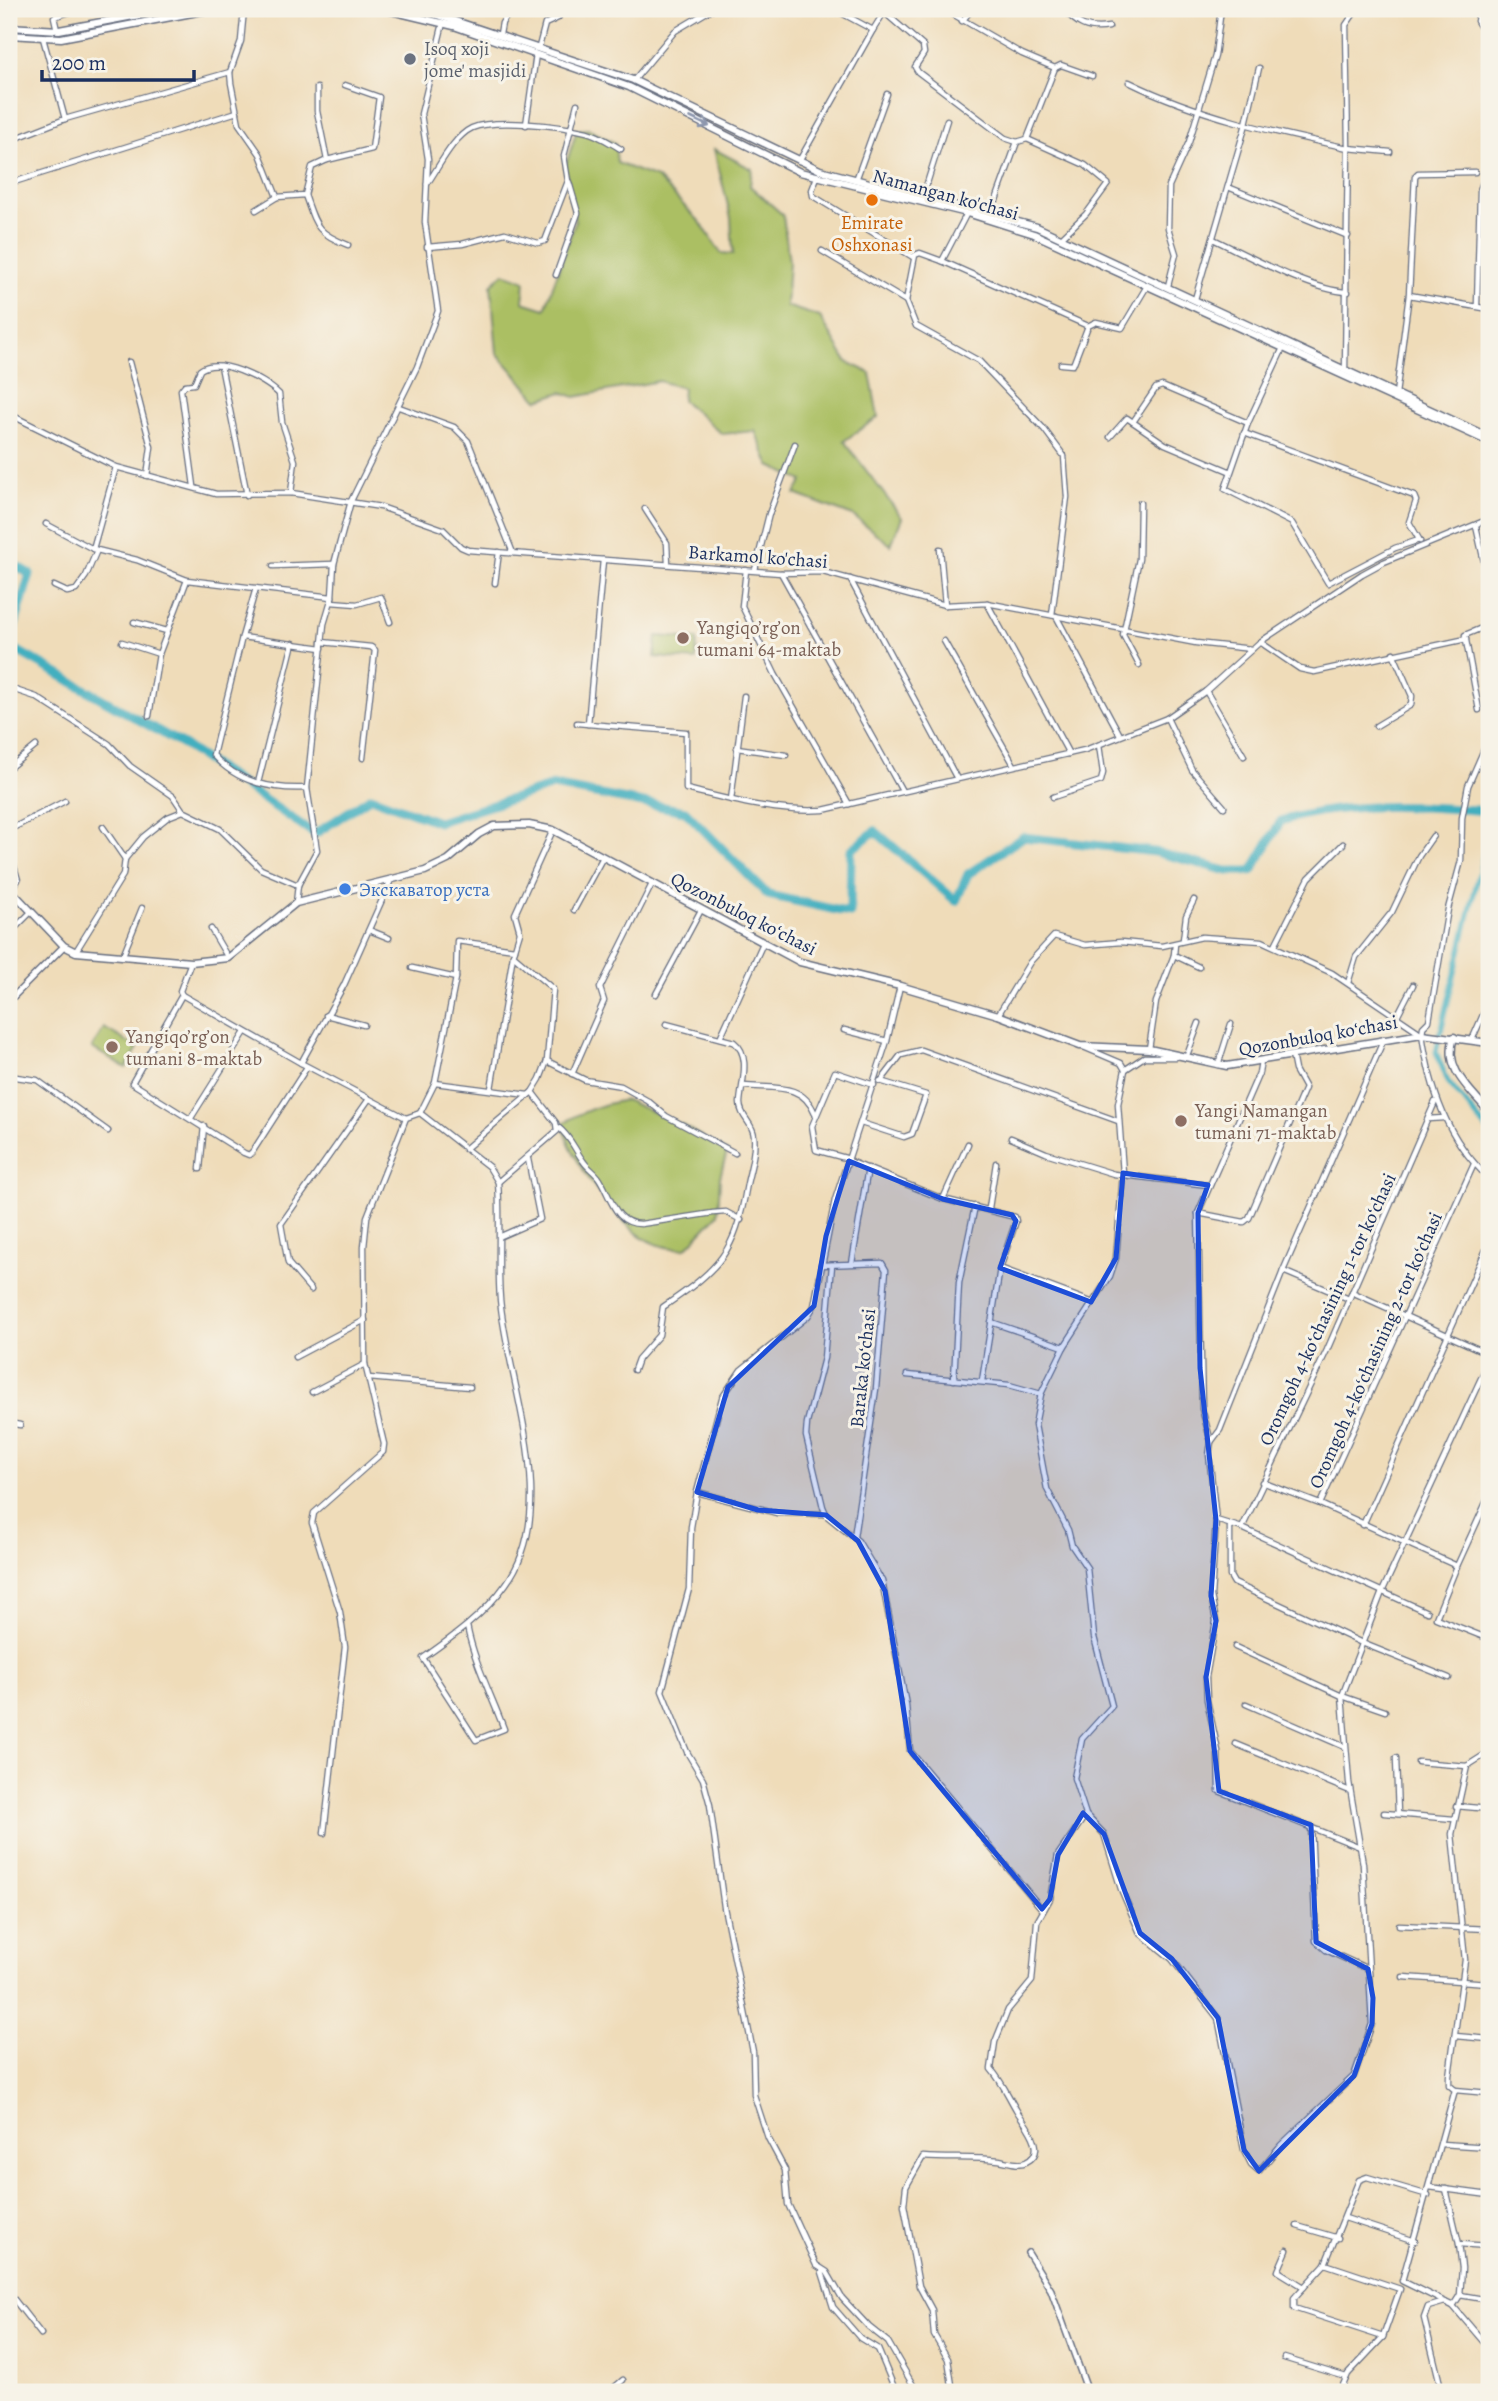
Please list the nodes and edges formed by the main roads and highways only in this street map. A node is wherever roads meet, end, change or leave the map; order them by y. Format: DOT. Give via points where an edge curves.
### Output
graph roads {
  1 [pos="171,9"];
  2 [pos="213,9"];
  3 [pos="383,9"];
  4 [pos="419,9"];
  5 [pos="9,27"];
  6 [pos="9,35"];
  7 [pos="538,51"];
  8 [pos="1489,436"];
  9 [pos="1489,442"];
  10 [pos="10,890"];
  11 [pos="1450,1036"];
  12 [pos="1489,1043"];
  13 [pos="1489,1112"];
  1 -- 5 [label="main road" via="57,30"];
  2 -- 6 [label="main road" via="61,38"];
  3 -- 7 [label="main road, Namangan ko'chasi"];
  4 -- 7 [label="main road, Namangan ko'chasi"];
  7 -- 8 [label="main road, Namangan ko'chasi" via="633,80 799,161 1061,238"];
  7 -- 9 [label="main road, Namangan ko'chasi, one-way" via="629,87 800,172 967,213 1058,243"];
  10 -- 11 [label="main road, Qozonbuloq koʻchasi" via="64,946 76,952 191,962 228,958 296,903 390,882 448,860 494,826 529,825 553,830 812,967 900,986 1080,1046 1149,1049 1218,1066 1384,1039"];
  11 -- 12 [label="main road, Qozonbuloq koʻchasi"];
  11 -- 13 [label="main road" via="1451,1062"];
}
